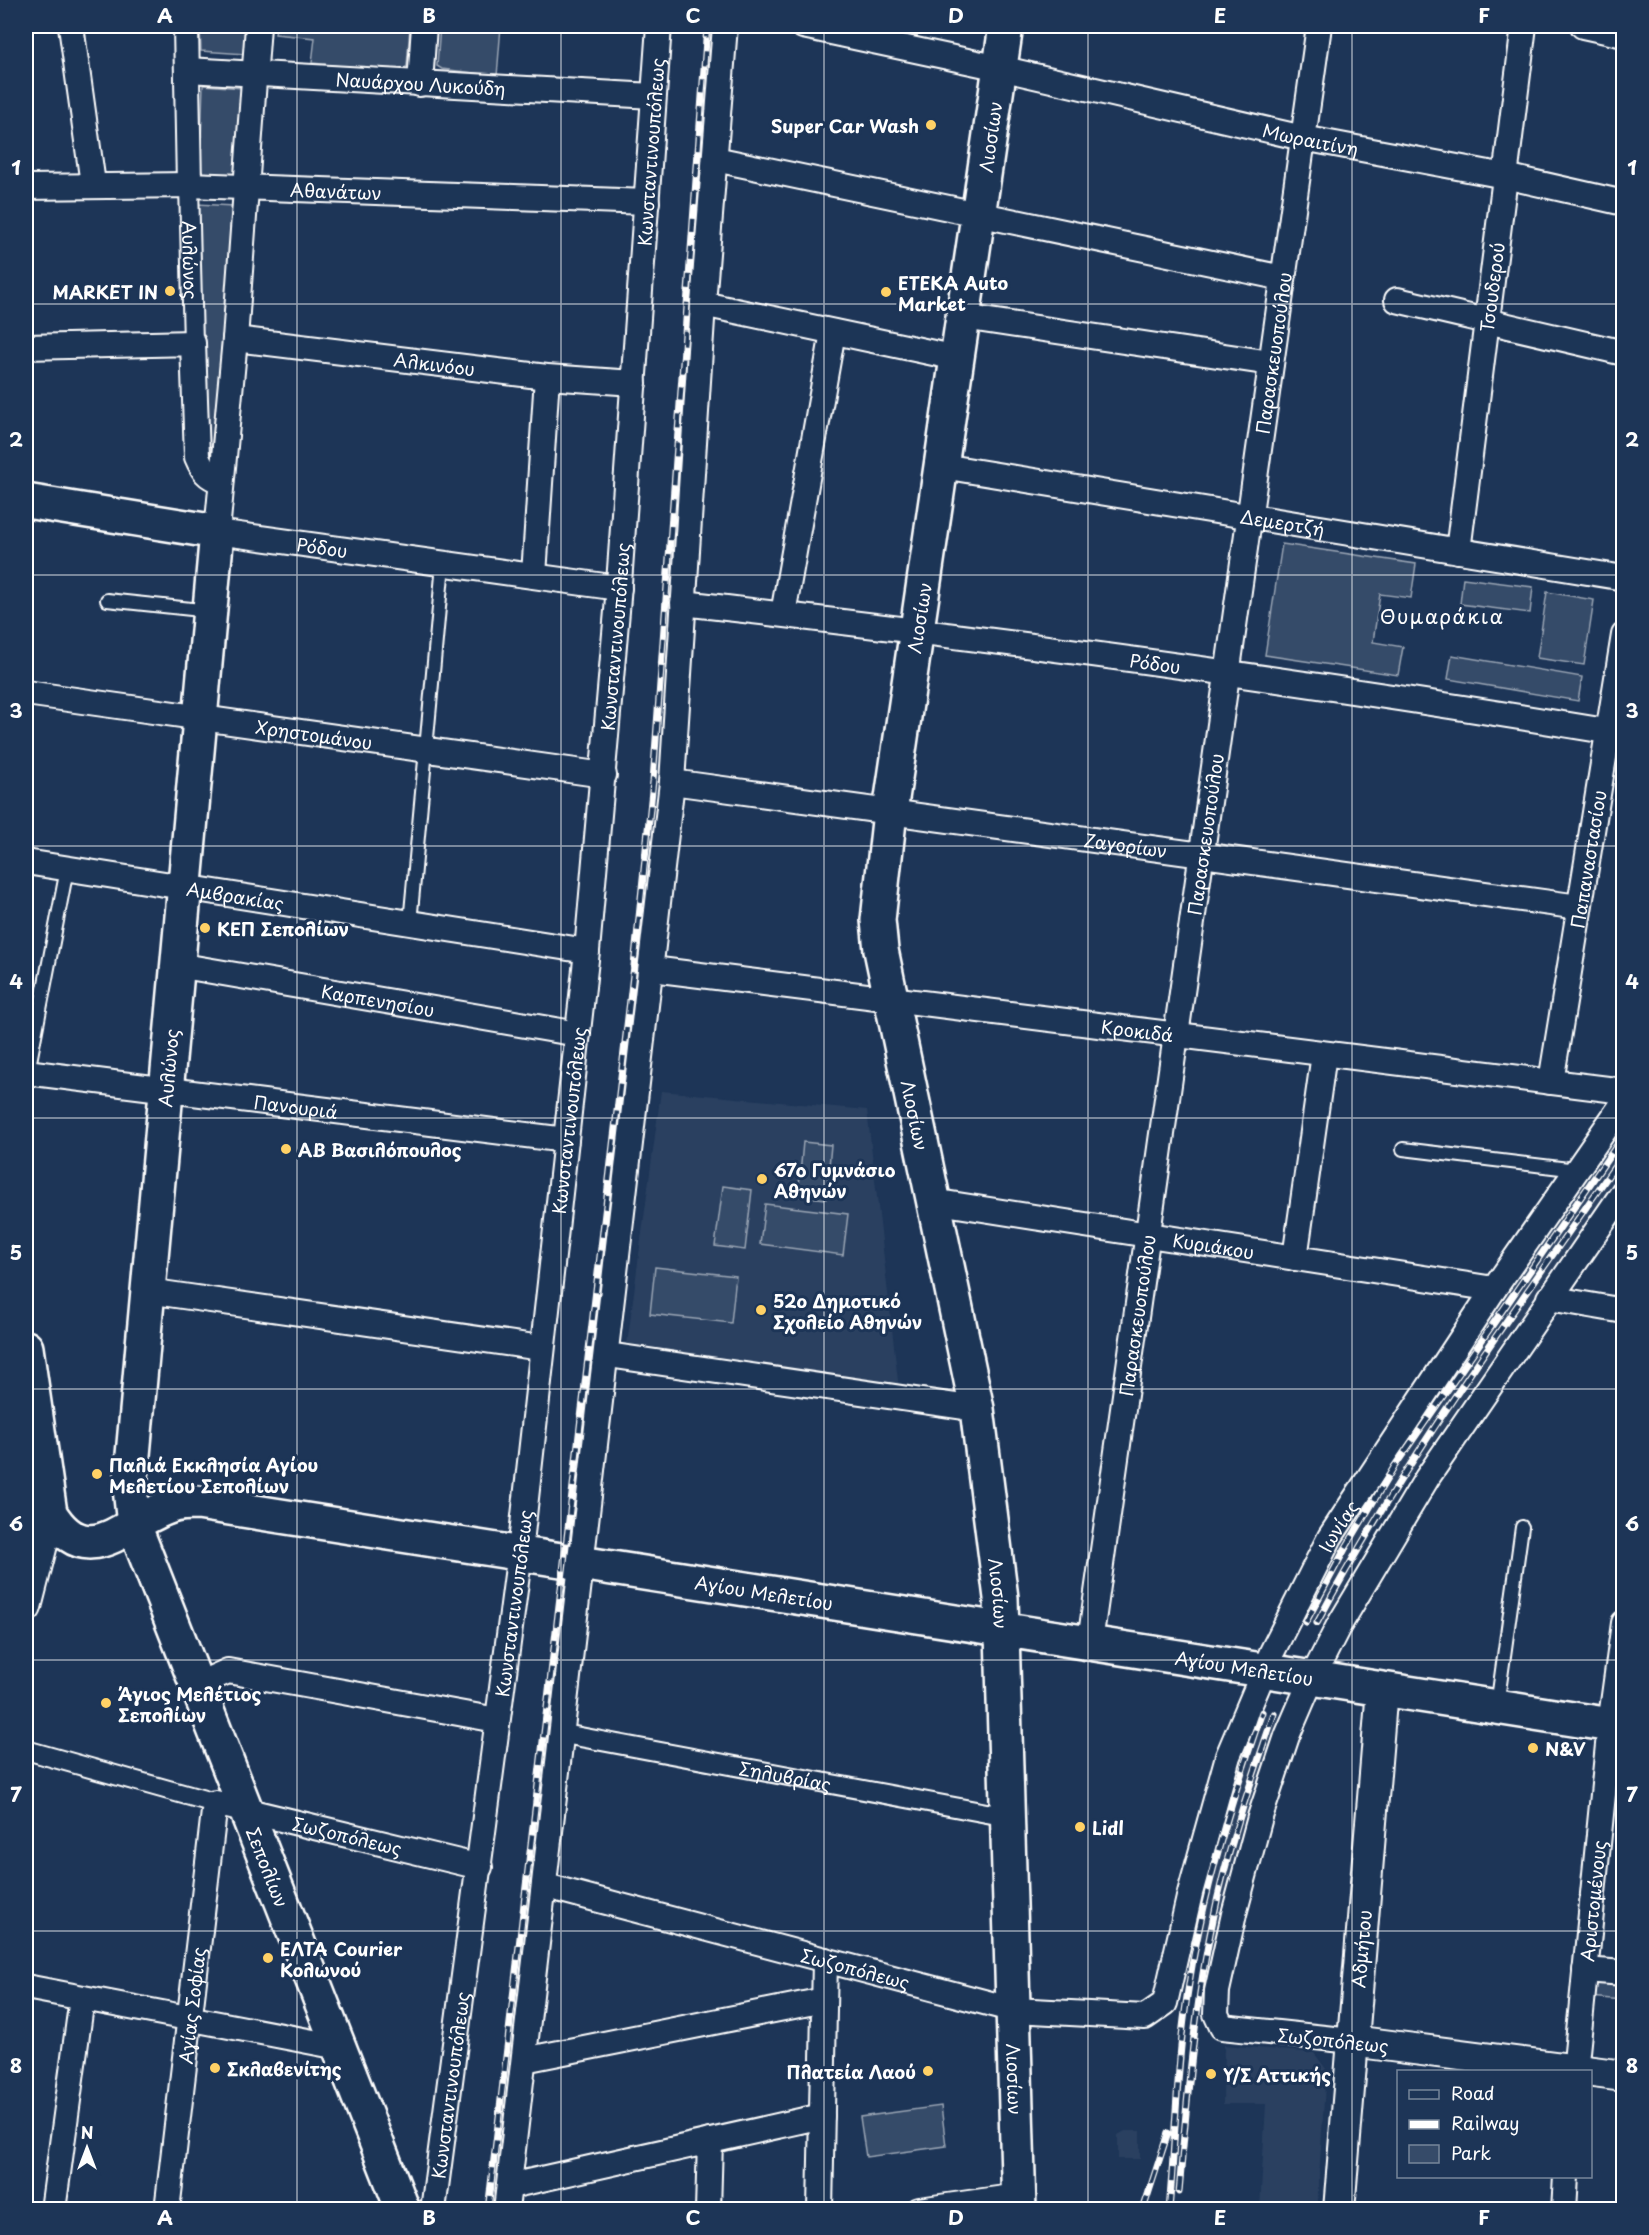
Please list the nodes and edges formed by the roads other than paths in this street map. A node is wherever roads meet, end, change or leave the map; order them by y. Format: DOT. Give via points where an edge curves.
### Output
graph roads {
  1 [pos="71,26"];
  2 [pos="186,26"];
  3 [pos="258,26"];
  4 [pos="424,26"];
  5 [pos="659,26"];
  6 [pos="725,26"];
  7 [pos="803,26"];
  8 [pos="1006,26"];
  9 [pos="1319,26"];
  10 [pos="1524,26"];
  11 [pos="1583,26"];
  12 [pos="858,31"];
  13 [pos="1623,34"];
  14 [pos="1000,68"];
  15 [pos="187,70"];
  16 [pos="254,74"];
  17 [pos="420,84"];
  18 [pos="653,96"];
  19 [pos="1303,138"];
  20 [pos="715,159"];
  21 [pos="1505,176"];
  22 [pos="93,184"];
  23 [pos="189,185"];
  24 [pos="26,187"];
  25 [pos="247,187"];
  26 [pos="647,202"];
  27 [pos="1623,202"];
  28 [pos="980,213"];
  29 [pos="1283,278"];
  30 [pos="1397,300"];
  31 [pos="703,304"];
  32 [pos="963,317"];
  33 [pos="1486,321"];
  34 [pos="833,332"];
  35 [pos="235,339"];
  36 [pos="193,343"];
  37 [pos="26,347"];
  38 [pos="1623,353"];
  39 [pos="957,358"];
  40 [pos="1271,363"];
  41 [pos="547,377"];
  42 [pos="634,383"];
  43 [pos="942,466"];
  44 [pos="221,482"];
  45 [pos="26,501"];
  46 [pos="1249,517"];
  47 [pos="217,532"];
  48 [pos="1458,551"];
  49 [pos="443,564"];
  50 [pos="534,575"];
  51 [pos="1623,578"];
  52 [pos="619,588"];
  53 [pos="107,600"];
  54 [pos="683,603"];
  55 [pos="211,611"];
  56 [pos="783,614"];
  57 [pos="917,629"];
  58 [pos="1623,635"];
  59 [pos="1227,673"];
  60 [pos="26,693"];
  61 [pos="202,718"];
  62 [pos="1616,733"];
  63 [pos="426,750"];
  64 [pos="604,775"];
  65 [pos="672,782"];
  66 [pos="890,812"];
  67 [pos="1202,855"];
  68 [pos="26,862"];
  69 [pos="67,869"];
  70 [pos="184,887"];
  71 [pos="1579,907"];
  72 [pos="410,923"];
  73 [pos="587,951"];
  74 [pos="177,965"];
  75 [pos="652,969"];
  76 [pos="889,1000"];
  77 [pos="578,1034"];
  78 [pos="1176,1035"];
  79 [pos="1324,1054"];
  80 [pos="27,1072"];
  81 [pos="1551,1082"];
  82 [pos="166,1089"];
  83 [pos="1623,1091"];
  84 [pos="1623,1102"];
  85 [pos="567,1140"];
  86 [pos="1403,1149"];
  87 [pos="1577,1170"];
  88 [pos="1623,1191"];
  89 [pos="932,1201"];
  90 [pos="1148,1235"];
  91 [pos="1295,1258"];
  92 [pos="1494,1289"];
  93 [pos="148,1291"];
  94 [pos="1549,1298"];
  95 [pos="1623,1311"];
  96 [pos="541,1347"];
  97 [pos="26,1348"];
  98 [pos="608,1355"];
  99 [pos="977,1409"];
  100 [pos="32,1436"];
  101 [pos="41,1497"];
  102 [pos="134,1525"];
  103 [pos="1522,1527"];
  104 [pos="520,1552"];
  105 [pos="581,1562"];
  106 [pos="26,1607"];
  107 [pos="1623,1623"];
  108 [pos="1003,1629"];
  109 [pos="1090,1642"];
  110 [pos="1263,1670"];
  111 [pos="1312,1678"];
  112 [pos="197,1685"];
  113 [pos="1382,1689"];
  114 [pos="1497,1707"];
  115 [pos="497,1720"];
  116 [pos="1616,1726"];
  117 [pos="564,1734"];
  118 [pos="26,1749"];
  119 [pos="230,1806"];
  120 [pos="1008,1817"];
  121 [pos="480,1867"];
  122 [pos="546,1886"];
  123 [pos="825,1960"];
  124 [pos="1585,1970"];
  125 [pos="1623,1973"];
  126 [pos="26,1987"];
  127 [pos="82,1998"];
  128 [pos="824,2000"];
  129 [pos="1165,2003"];
  130 [pos="1014,2010"];
  131 [pos="189,2019"];
  132 [pos="1352,2041"];
  133 [pos="339,2047"];
  134 [pos="524,2060"];
  135 [pos="1575,2070"];
  136 [pos="1592,2072"];
  137 [pos="1623,2076"];
  138 [pos="822,2116"];
  139 [pos="710,2141"];
  140 [pos="1566,2178"];
  141 [pos="510,2186"];
  142 [pos="1019,2203"];
  143 [pos="53,2210"];
  144 [pos="167,2210"];
  145 [pos="403,2210"];
  146 [pos="433,2210"];
  147 [pos="506,2210"];
  148 [pos="708,2210"];
  149 [pos="820,2210"];
  150 [pos="919,2210"];
  151 [pos="1339,2210"];
  152 [pos="1564,2210"];
  1 -- 22 [label="street"];
  2 -- 15 [label="street, Αυλώνος"];
  3 -- 16 [label="street, Αυλώνος"];
  4 -- 17 [label="street"];
  5 -- 18 [label="street, Κωνσταντινουπόλεως"];
  6 -- 20 [label="street"];
  7 -- 12 [label="street, Μωραιτίνη"];
  8 -- 14 [label="main road, Λιοσίων"];
  9 -- 19 [label="street, Παρασκευοπούλου"];
  10 -- 21 [label="street, Τσουδερού"];
  11 -- 13 [label="street"];
  12 -- 14 [label="street, Μωραιτίνη"];
  14 -- 19 [label="street, Μωραιτίνη"];
  14 -- 28 [label="main road, Λιοσίων"];
  15 -- 16 [label="street, Ναυάρχου Λυκούδη"];
  15 -- 23 [label="street, Αυλώνος"];
  16 -- 17 [label="street, Ναυάρχου Λυκούδη"];
  16 -- 25 [label="street, Αυλώνος"];
  17 -- 18 [label="street, Ναυάρχου Λυκούδη"];
  18 -- 26 [label="street, Κωνσταντινουπόλεως"];
  19 -- 21 [label="street, Μωραιτίνη"];
  19 -- 29 [label="street, Παρασκευοπούλου"];
  20 -- 28 [label="street"];
  20 -- 31 [label="street"];
  21 -- 27 [label="street, Μωραιτίνη"];
  21 -- 33 [label="street, Τσουδερού"];
  22 -- 23 [label="street, Αθανάτων"];
  22 -- 24 [label="street, Αθανάτων"];
  23 -- 25 [label="street, Αθανάτων"];
  23 -- 36 [label="street, Αυλώνος"];
  25 -- 26 [label="street, Αθανάτων"];
  25 -- 35 [label="street, Αυλώνος"];
  26 -- 42 [label="street, Κωνσταντινουπόλεως"];
  28 -- 29 [label="street"];
  28 -- 32 [label="main road, Λιοσίων"];
  29 -- 40 [label="street, Παρασκευοπούλου"];
  30 -- 33 [label="street"];
  31 -- 34 [label="street"];
  31 -- 54 [label="street"];
  32 -- 39 [label="main road, Λιοσίων"];
  32 -- 40 [label="street"];
  33 -- 38 [label="street"];
  33 -- 48 [label="street, Τσουδερού"];
  34 -- 39 [label="street"];
  34 -- 56 [label="street"];
  35 -- 41 [label="street, Αλκινόου"];
  35 -- 44 [label="street, Αυλώνος"];
  36 -- 37 [label="street"];
  36 -- 44 [label="street, Αυλώνος" via="197,458 203,471"];
  39 -- 43 [label="main road, Λιοσίων"];
  40 -- 46 [label="street, Παρασκευοπούλου"];
  41 -- 42 [label="street, Αλκινόου"];
  41 -- 50 [label="street"];
  42 -- 52 [label="street, Κωνσταντινουπόλεως"];
  43 -- 46 [label="street, Δεμερτζή"];
  43 -- 57 [label="main road, Λιοσίων"];
  44 -- 47 [label="street, Αυλώνος"];
  45 -- 47 [label="main road, Ρόδου"];
  46 -- 48 [label="street, Δεμερτζή"];
  46 -- 59 [label="street, Παρασκευοπούλου"];
  47 -- 49 [label="street, Ρόδου"];
  47 -- 55 [label="main road, Αυλώνος"];
  48 -- 51 [label="street, Δεμερτζή"];
  49 -- 50 [label="street, Ρόδου"];
  49 -- 63 [label="lane"];
  50 -- 52 [label="street, Ρόδου"];
  52 -- 64 [label="street, Κωνσταντινουπόλεως"];
  53 -- 55 [label="lane"];
  54 -- 56 [label="street, Ρόδου"];
  54 -- 65 [label="street"];
  55 -- 61 [label="main road, Αυλώνος"];
  56 -- 57 [label="street, Ρόδου"];
  57 -- 59 [label="street, Ρόδου"];
  57 -- 66 [label="main road, Λιοσίων"];
  58 -- 62 [label="street, Παπαναστασίου"];
  59 -- 62 [label="street, Ρόδου"];
  59 -- 67 [label="street, Παρασκευοπούλου"];
  60 -- 61 [label="street, Χρηστομάνου"];
  61 -- 63 [label="street, Χρηστομάνου"];
  61 -- 70 [label="main road, Αυλώνος"];
  62 -- 71 [label="street, Παπαναστασίου"];
  63 -- 64 [label="street, Χρηστομάνου"];
  63 -- 72 [label="lane"];
  64 -- 73 [label="street, Κωνσταντινουπόλεως"];
  65 -- 66 [label="street, Ζαγορίων"];
  65 -- 75 [label="street"];
  66 -- 67 [label="street, Ζαγορίων"];
  66 -- 76 [label="main road, Λιοσίων" via="878,920"];
  67 -- 71 [label="street, Ζαγορίων"];
  67 -- 78 [label="street, Παρασκευοπούλου"];
  68 -- 69 [label="street, Αμβρακίας"];
  69 -- 70 [label="street, Αμβρακίας"];
  69 -- 80 [label="lane"];
  70 -- 72 [label="street, Αμβρακίας"];
  70 -- 74 [label="main road, Αυλώνος"];
  71 -- 81 [label="street, Παπαναστασίου"];
  72 -- 73 [label="street, Αμβρακίας"];
  73 -- 77 [label="street, Κωνσταντινουπόλεως"];
  74 -- 77 [label="street, Καρπενησίου"];
  74 -- 82 [label="main road, Αυλώνος"];
  75 -- 76 [label="street, Κροκιδά"];
  75 -- 98 [label="street"];
  76 -- 78 [label="street, Κροκιδά"];
  76 -- 89 [label="main road, Λιοσίων"];
  77 -- 85 [label="street, Κωνσταντινουπόλεως"];
  78 -- 79 [label="street, Κροκιδά"];
  78 -- 90 [label="street, Παρασκευοπούλου"];
  79 -- 81 [label="street, Κροκιδά"];
  79 -- 91 [label="street"];
  80 -- 82 [label="street, Πανουριά"];
  81 -- 83 [label="street, Κροκιδά"];
  82 -- 85 [label="street, Πανουριά"];
  82 -- 93 [label="main road, Αυλώνος"];
  84 -- 87 [label="street, Ιωνίας"];
  85 -- 96 [label="street, Κωνσταντινουπόλεως"];
  86 -- 87 [label="lane"];
  87 -- 92 [label="street, Ιωνίας"];
  88 -- 94 [label="street"];
  89 -- 90 [label="street, Κυριάκου"];
  89 -- 99 [label="main road, Λιοσίων"];
  90 -- 91 [label="street, Κυριάκου"];
  90 -- 109 [label="street, Παρασκευοπούλου"];
  91 -- 92 [label="street, Κυριάκου"];
  92 -- 110 [label="street, Ιωνίας" via="1330,1538"];
  93 -- 96 [label="street"];
  93 -- 102 [label="main road, Αυλώνος" via="131,1453"];
  94 -- 95 [label="street"];
  94 -- 111 [label="street" via="1427,1478"];
  96 -- 104 [label="street, Κωνσταντινουπόλεως"];
  97 -- 100 [label="main road"];
  98 -- 99 [label="street"];
  98 -- 105 [label="street"];
  99 -- 108 [label="main road, Λιοσίων"];
  100 -- 101 [label="main road"];
  101 -- 102 [label="main road, Αγίου Μελετίου" via="66,1532 91,1542 108,1540"];
  101 -- 106 [label="street"];
  102 -- 104 [label="main road, Αγίου Μελετίου" via="172,1506 198,1503"];
  102 -- 112 [label="main road, Σεπολίων"];
  103 -- 114 [label="lane"];
  104 -- 105 [label="main road, Αγίου Μελετίου"];
  104 -- 115 [label="street, Κωνσταντινουπόλεως"];
  105 -- 108 [label="main road, Αγίου Μελετίου"];
  105 -- 117 [label="street"];
  107 -- 116 [label="street, Αριστομένους"];
  108 -- 109 [label="main road, Αγίου Μελετίου"];
  108 -- 120 [label="main road, Λιοσίων"];
  109 -- 110 [label="main road, Αγίου Μελετίου"];
  110 -- 111 [label="main road, Αγίου Μελετίου"];
  110 -- 129 [label="street, Ιωνίας" via="1228,1756"];
  111 -- 113 [label="main road, Αγίου Μελετίου"];
  111 -- 132 [label="street, Σωζοπόλεως" via="1287,1736 1260,1817 1234,1914 1216,2014 1222,2027"];
  112 -- 115 [label="street" via="228,1671"];
  112 -- 119 [label="main road, Σεπολίων"];
  113 -- 114 [label="main road, Αγίου Μελετίου"];
  113 -- 132 [label="street, Αδμήτου"];
  114 -- 116 [label="main road, Αγίου Μελετίου"];
  115 -- 121 [label="street, Κωνσταντινουπόλεως"];
  116 -- 124 [label="street, Αριστομένους"];
  117 -- 120 [label="street, Σηλυβρίας"];
  117 -- 122 [label="street"];
  118 -- 119 [label="street"];
  119 -- 121 [label="street, Σωζοπόλεως"];
  119 -- 131 [label="street, Αγίας Σοφίας"];
  119 -- 133 [label="main road, Σεπολίων"];
  120 -- 130 [label="main road, Λιοσίων"];
  121 -- 146 [label="street, Κωνσταντινουπόλεως"];
  122 -- 123 [label="street, Σωζοπόλεως"];
  122 -- 134 [label="street"];
  123 -- 128 [label="street"];
  123 -- 130 [label="street, Σωζοπόλεως"];
  124 -- 125 [label="street"];
  124 -- 135 [label="street, Αριστομένους"];
  126 -- 127 [label="street"];
  127 -- 131 [label="street"];
  127 -- 143 [label="street"];
  128 -- 134 [label="street"];
  128 -- 138 [label="street"];
  129 -- 130 [label="street, Σωζοπόλεως" via="1145,2017"];
  130 -- 142 [label="main road, Λιοσίων"];
  131 -- 133 [label="street"];
  131 -- 144 [label="street, Αγίας Σοφίας"];
  132 -- 135 [label="street, Σωζοπόλεως"];
  132 -- 151 [label="street, Αδμήτου"];
  133 -- 145 [label="main road, Σεπολίων"];
  134 -- 141 [label="street"];
  136 -- 137 [label="street, Σωζοπόλεως"];
  138 -- 139 [label="street"];
  138 -- 149 [label="street"];
  139 -- 141 [label="street"];
  139 -- 148 [label="street"];
  140 -- 152 [label="street"];
  141 -- 147 [label="street"];
  142 -- 150 [label="street"];
}
